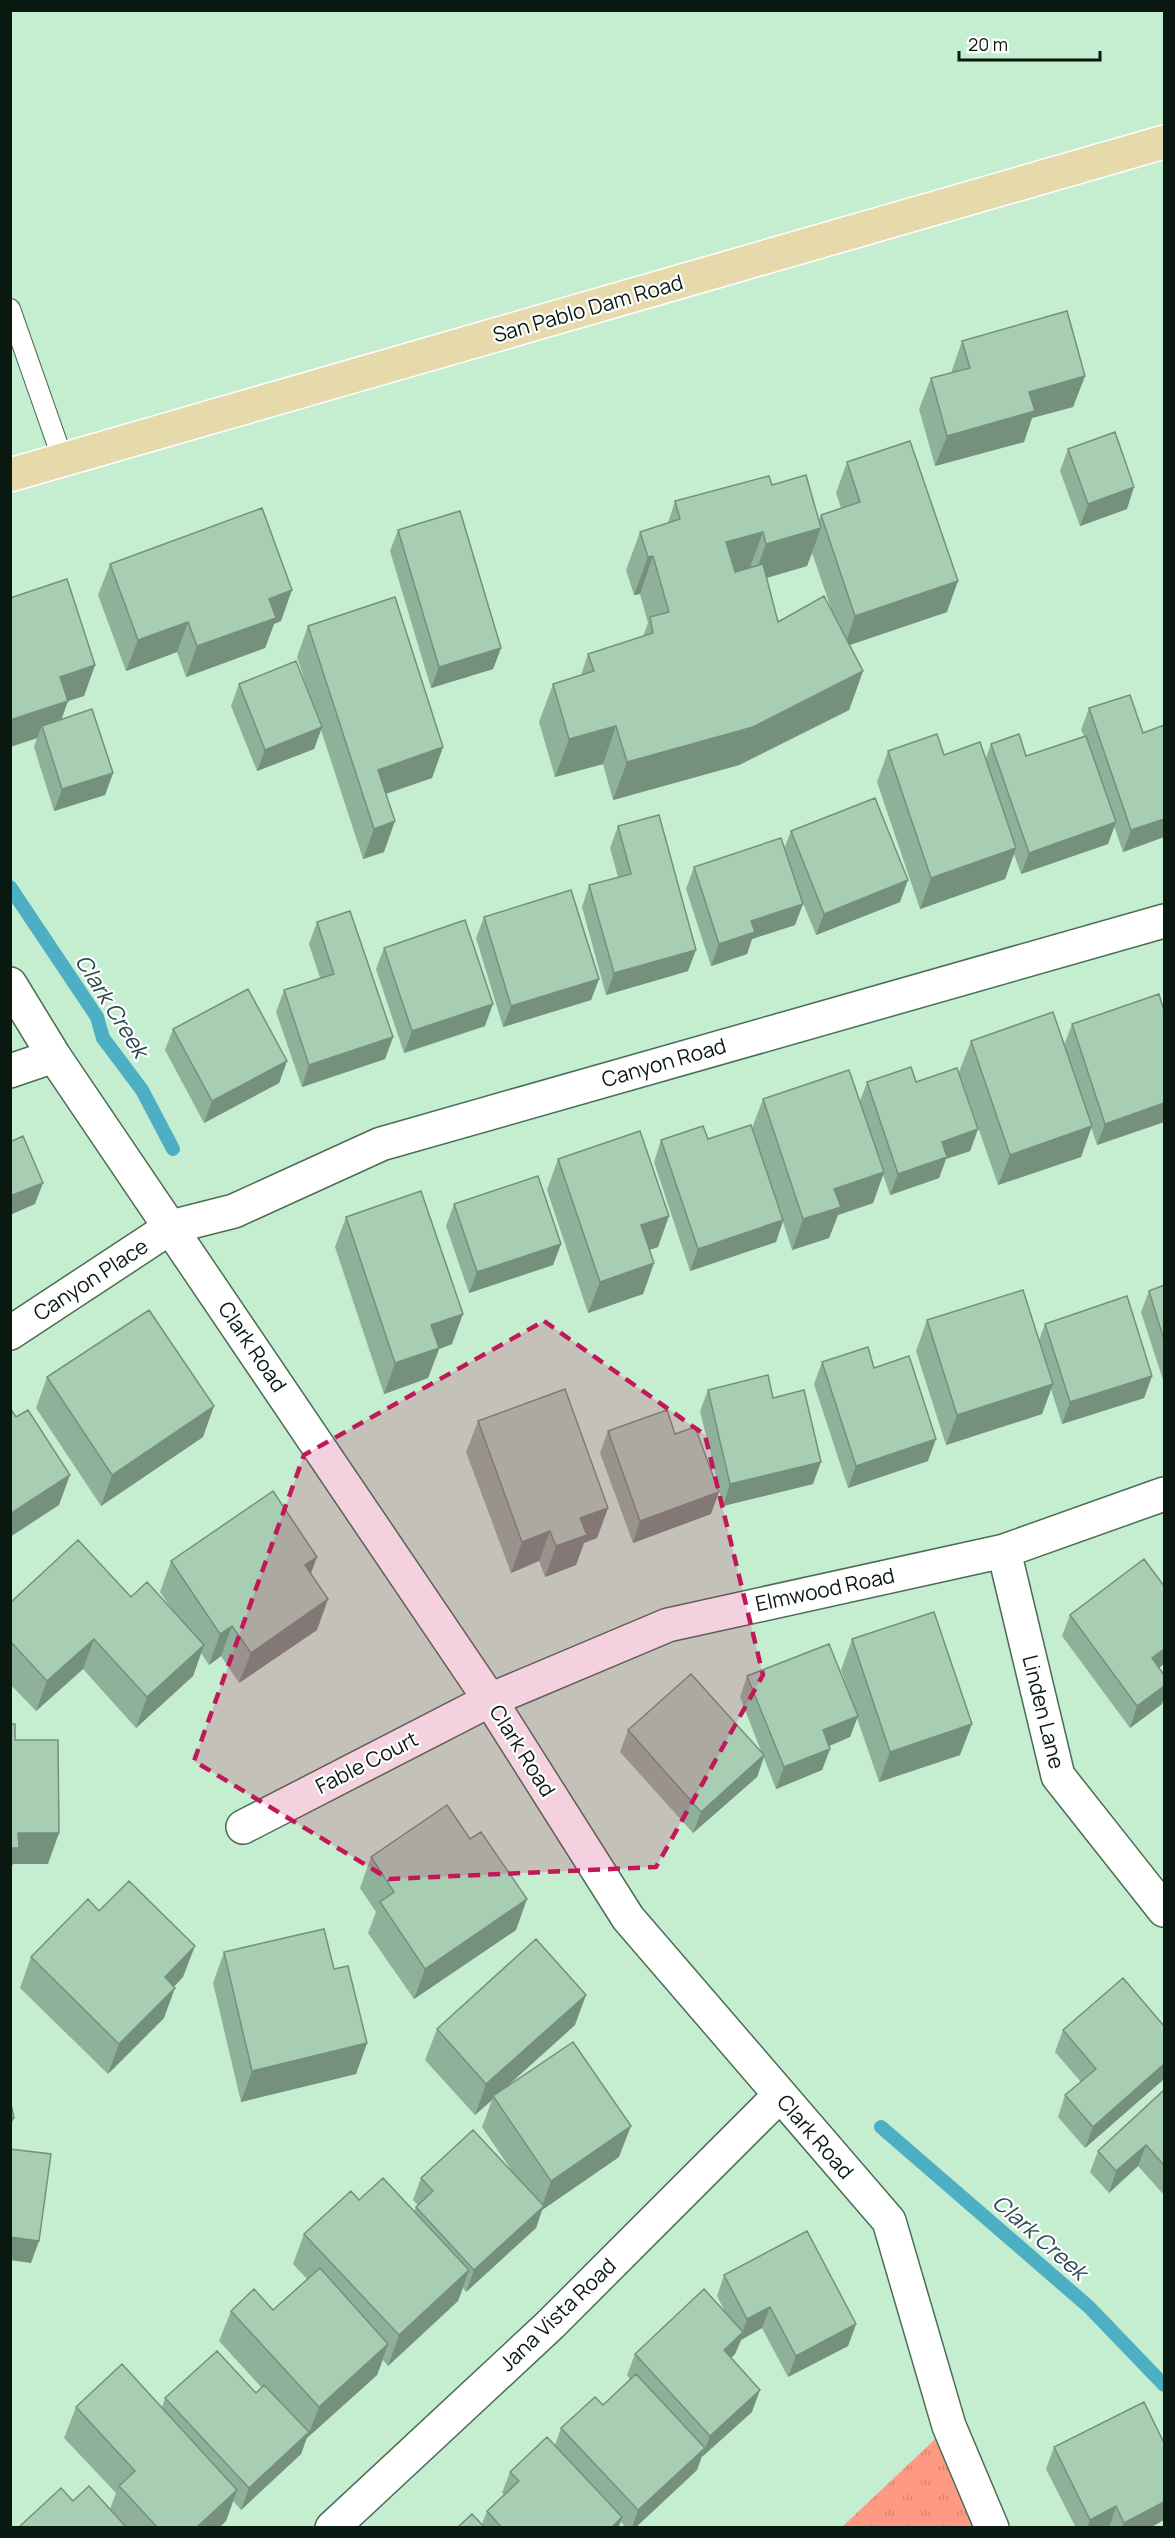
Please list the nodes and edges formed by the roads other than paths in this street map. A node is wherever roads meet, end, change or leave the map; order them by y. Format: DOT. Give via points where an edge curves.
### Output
graph roads {
  1 [pos="1164,142"];
  2 [pos="10,309"];
  3 [pos="63,460"];
  4 [pos="10,476"];
  5 [pos="1164,921"];
  6 [pos="10,984"];
  7 [pos="54,1056"];
  8 [pos="10,1071"];
  9 [pos="171,1227"];
  10 [pos="10,1333"];
  11 [pos="1164,1494"];
  12 [pos="1004,1551"];
  13 [pos="490,1700"];
  14 [pos="243,1827"];
  15 [pos="1164,1910"];
  16 [pos="779,2096"];
  17 [pos="332,2528"];
  18 [pos="992,2528"];
  1 -- 3 [label="main road, San Pablo Dam Road"];
  2 -- 3 [label="lane"];
  3 -- 4 [label="main road, San Pablo Dam Road"];
  5 -- 9 [label="street, Canyon Road" via="381,1144 234,1211"];
  6 -- 7 [label="street, Clark Road"];
  7 -- 8 [label="street"];
  7 -- 9 [label="street, Clark Road"];
  9 -- 10 [label="street, Canyon Place"];
  9 -- 13 [label="street, Clark Road"];
  11 -- 12 [label="street, Elmwood Road"];
  12 -- 13 [label="street, Elmwood Road" via="668,1625"];
  12 -- 15 [label="street, Linden Lane" via="1058,1776"];
  13 -- 14 [label="street, Fable Court"];
  13 -- 16 [label="street, Clark Road" via="628,1918"];
  16 -- 17 [label="street, Jana Vista Road" via="550,2325"];
  16 -- 18 [label="street, Clark Road" via="889,2221 949,2426"];
}
